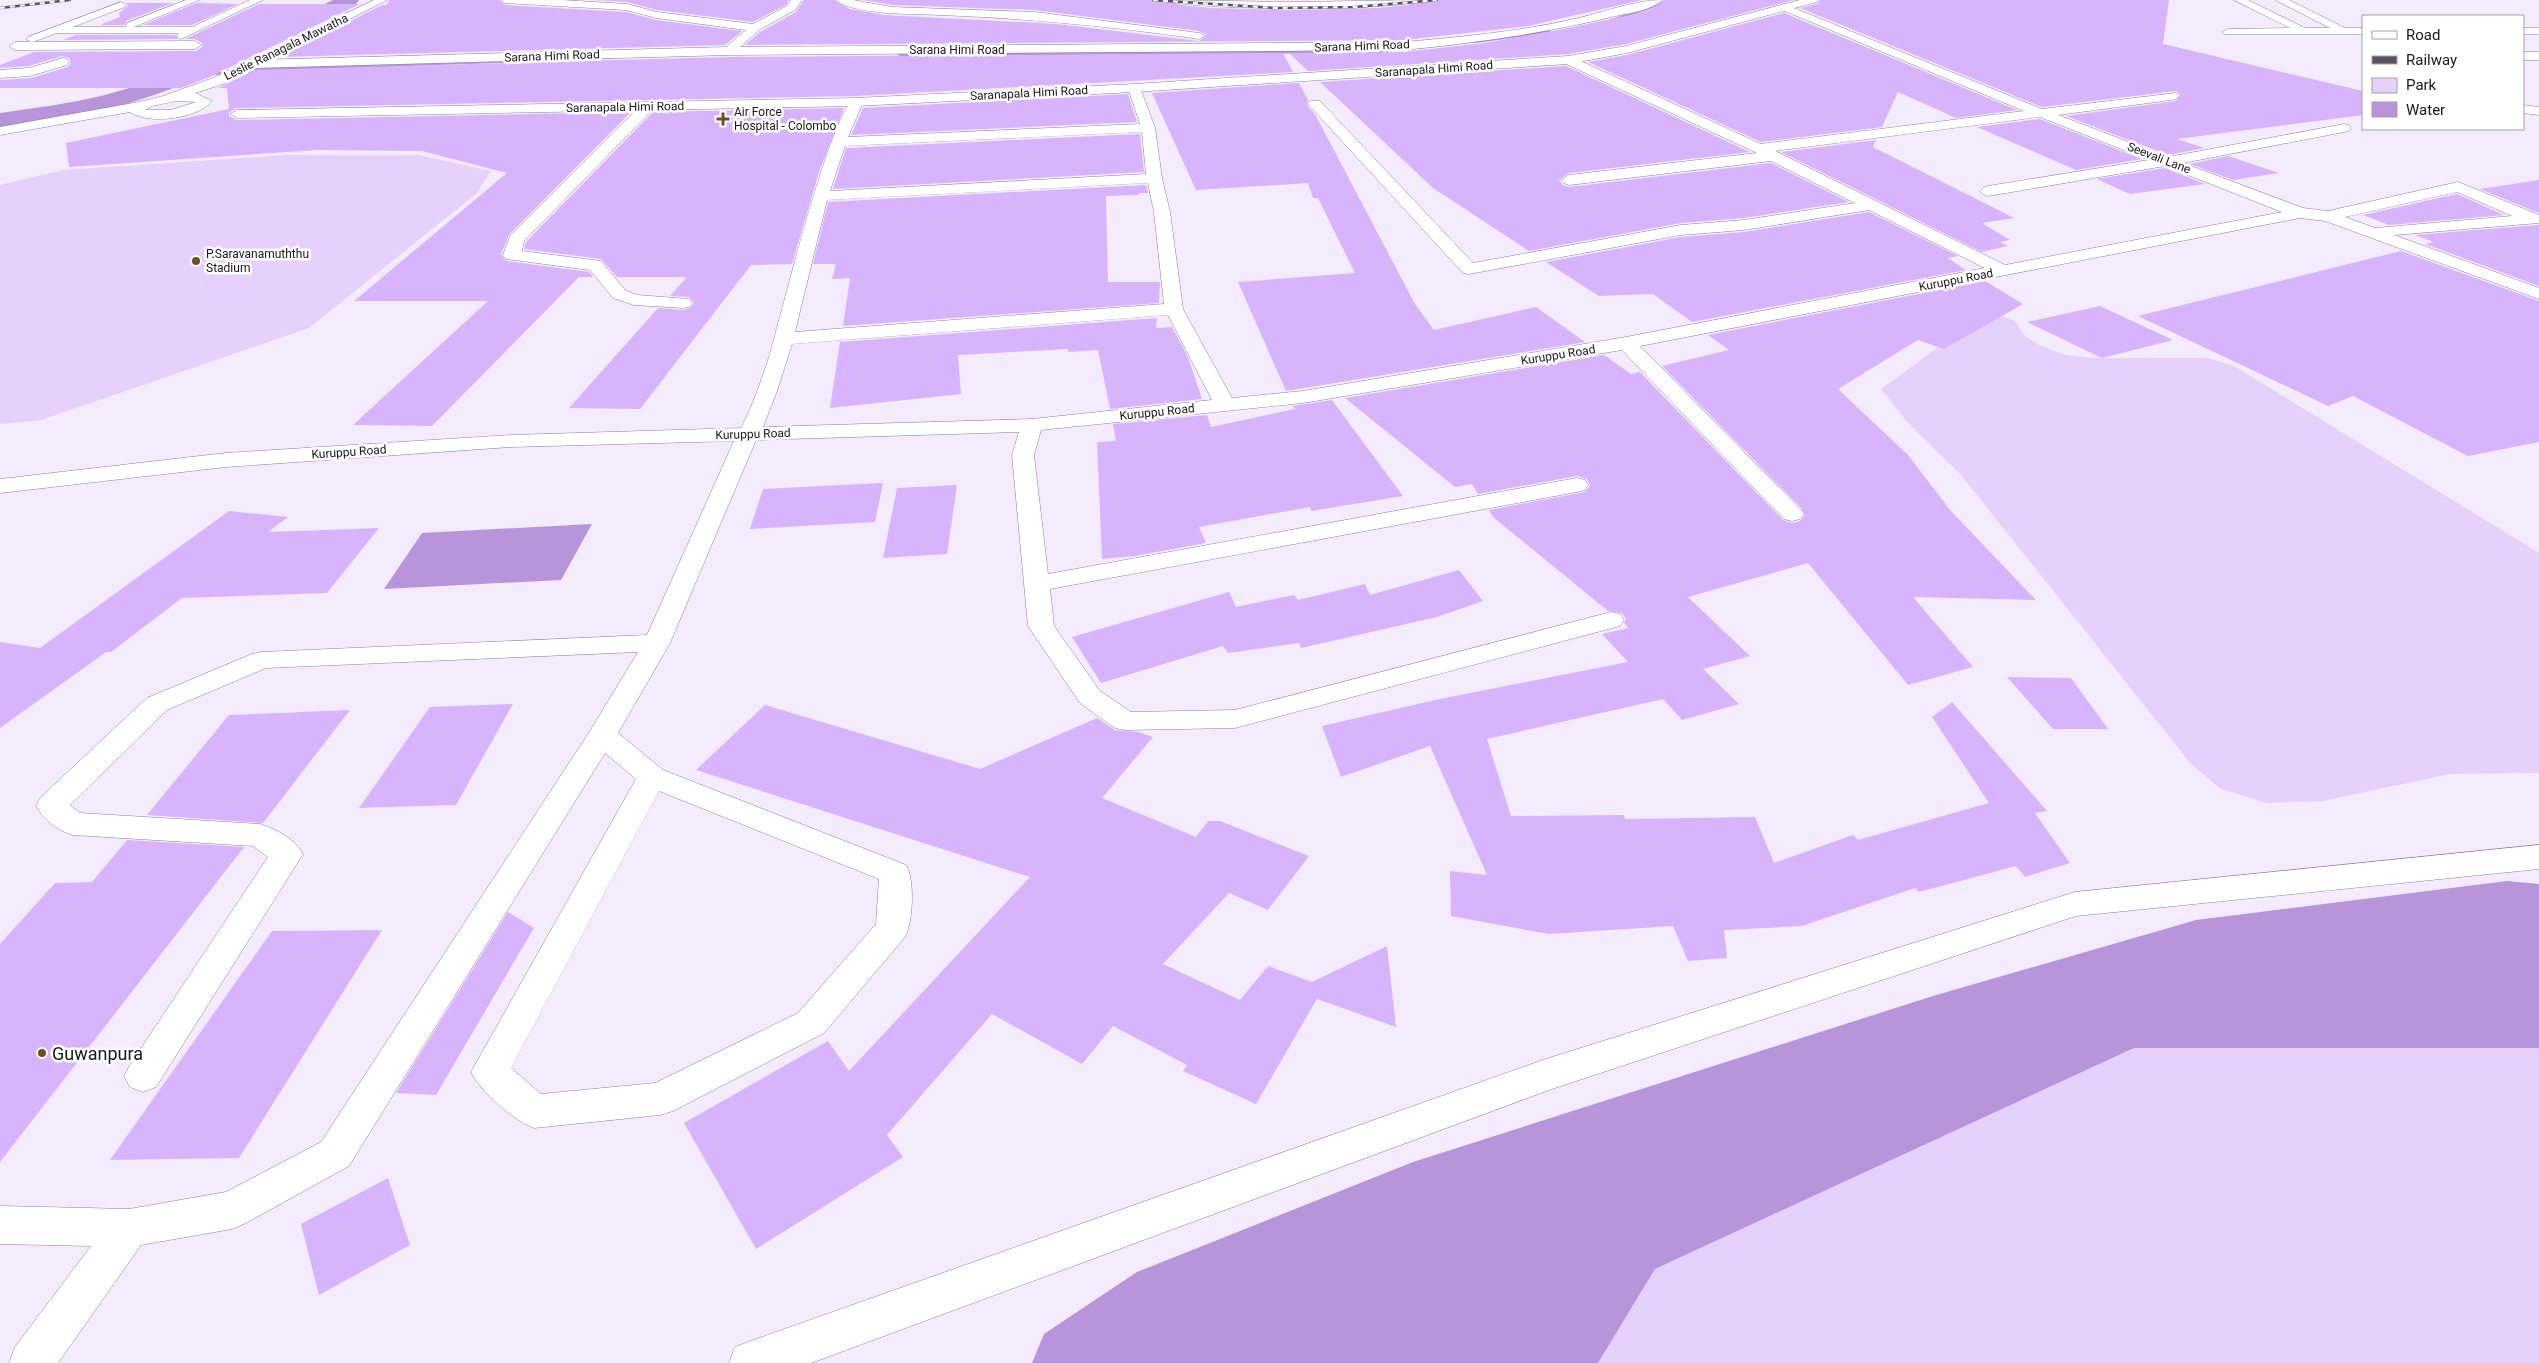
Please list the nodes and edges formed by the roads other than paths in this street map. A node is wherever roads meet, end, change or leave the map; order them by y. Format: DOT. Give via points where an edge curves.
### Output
graph roads {
  1 [pos="194,0"];
  2 [pos="258,0"];
  3 [pos="382,0"];
  4 [pos="505,0"];
  5 [pos="797,0"];
  6 [pos="840,0"];
  7 [pos="1173,0"];
  8 [pos="1415,0"];
  9 [pos="1657,0"];
  10 [pos="1813,0"];
  11 [pos="2239,0"];
  12 [pos="2280,0"];
  13 [pos="121,5"];
  14 [pos="1784,7"];
  15 [pos="755,28"];
  16 [pos="57,30"];
  17 [pos="117,30"];
  18 [pos="194,30"];
  19 [pos="2305,31"];
  20 [pos="2344,31"];
  21 [pos="2362,31"];
  22 [pos="2524,31"];
  23 [pos="2539,31"];
  24 [pos="2228,32"];
  25 [pos="8,35"];
  26 [pos="42,35"];
  27 [pos="2362,40"];
  28 [pos="161,45"];
  29 [pos="195,45"];
  30 [pos="15,46"];
  31 [pos="1223,49"];
  32 [pos="729,51"];
  33 [pos="1,56"];
  34 [pos="2524,56"];
  35 [pos="2539,56"];
  36 [pos="1568,60"];
  37 [pos="248,66"];
  38 [pos="0,74"];
  39 [pos="218,81"];
  40 [pos="1134,88"];
  41 [pos="2171,96"];
  42 [pos="167,99"];
  43 [pos="856,102"];
  44 [pos="1315,104"];
  45 [pos="209,107"];
  46 [pos="647,107"];
  47 [pos="2524,109"];
  48 [pos="141,110"];
  49 [pos="2539,111"];
  50 [pos="2039,112"];
  51 [pos="175,113"];
  52 [pos="1148,128"];
  53 [pos="2344,128"];
  54 [pos="0,131"];
  55 [pos="838,142"];
  56 [pos="1759,149"];
  57 [pos="1772,156"];
  58 [pos="2168,161"];
  59 [pos="1154,178"];
  60 [pos="1569,180"];
  61 [pos="1988,191"];
  62 [pos="821,196"];
  63 [pos="1872,206"];
  64 [pos="2300,213"];
  65 [pos="2328,216"];
  66 [pos="2536,219"];
  67 [pos="2372,232"];
  68 [pos="2004,271"];
  69 [pos="2539,294"];
  70 [pos="683,303"];
  71 [pos="1174,309"];
  72 [pos="784,339"];
  73 [pos="1626,343"];
  74 [pos="1225,405"];
  75 [pos="1032,425"];
  76 [pos="750,434"];
  77 [pos="1576,485"];
  78 [pos="0,486"];
  79 [pos="1792,514"];
  80 [pos="1036,584"];
  81 [pos="1612,620"];
  82 [pos="657,643"];
  83 [pos="602,735"];
  84 [pos="652,777"];
  85 [pos="2539,857"];
  86 [pos="143,1076"];
  87 [pos="0,1225"];
  88 [pos="130,1228"];
  89 [pos="31,1363"];
  90 [pos="751,1363"];
  1 -- 17 [label="lane"];
  2 -- 18 [label="lane"];
  3 -- 37 [label="street, Leslie Ranagala Mawatha"];
  4 -- 15 [label="street" via="627,8"];
  5 -- 15 [label="street" via="791,8"];
  6 -- 31 [label="street" via="858,6 908,12 980,12 1144,28 1226,40"];
  7 -- 8 [label="street" via="1350,6"];
  9 -- 31 [label="street, Sarana Himi Road" via="1569,24 1487,38 1404,46"];
  10 -- 14 [label="street, Saranapala Himi Road"];
  11 -- 19 [label="street"];
  12 -- 20 [label="street"];
  13 -- 16 [label="street"];
  14 -- 36 [label="street, Saranapala Himi Road" via="1626,49"];
  14 -- 50 [label="street, Seevali Lane"];
  15 -- 32 [label="street"];
  16 -- 17 [label="lane"];
  16 -- 26 [label="street"];
  17 -- 18 [label="lane"];
  18 -- 28 [label="lane"];
  19 -- 20 [label="street"];
  19 -- 24 [label="street"];
  20 -- 21 [label="street"];
  20 -- 27 [label="street"];
  22 -- 23 [label="street"];
  25 -- 26 [label="street"];
  26 -- 30 [label="street"];
  28 -- 29 [label="street"];
  28 -- 30 [label="street"];
  30 -- 33 [label="street"];
  31 -- 32 [label="street, Sarana Himi Road"];
  32 -- 37 [label="street, Sarana Himi Road"];
  33 -- 38 [label="street" via="68,62 30,72"];
  34 -- 35 [label="street"];
  36 -- 40 [label="street, Saranapala Himi Road"];
  36 -- 56 [label="street"];
  37 -- 39 [label="street, Leslie Ranagala Mawatha"];
  39 -- 42 [label="street, Leslie Ranagala Mawatha"];
  39 -- 45 [label="street, Leslie Ranagala Mawatha"];
  40 -- 43 [label="street, Saranapala Himi Road"];
  40 -- 52 [label="street"];
  41 -- 50 [label="street"];
  42 -- 45 [label="street, Leslie Ranagala Mawatha"];
  42 -- 48 [label="street, Leslie Ranagala Mawatha"];
  43 -- 46 [label="street, Saranapala Himi Road"];
  43 -- 55 [label="street"];
  44 -- 63 [label="street" via="1469,269 1681,230 1744,225"];
  45 -- 46 [label="street, Saranapala Himi Road" via="237,114"];
  45 -- 51 [label="street, Saranapala Himi Road"];
  46 -- 70 [label="street" via="516,240 512,256 595,265 619,294 634,300"];
  47 -- 49 [label="street"];
  48 -- 51 [label="street, Leslie Ranagala Mawatha"];
  48 -- 54 [label="street, Leslie Ranagala Mawatha"];
  50 -- 56 [label="street"];
  50 -- 58 [label="street, Seevali Lane"];
  52 -- 55 [label="street"];
  52 -- 59 [label="street"];
  53 -- 58 [label="street"];
  55 -- 62 [label="street"];
  56 -- 57 [label="street"];
  57 -- 60 [label="street"];
  57 -- 63 [label="street"];
  58 -- 61 [label="street"];
  58 -- 64 [label="street, Seevali Lane"];
  59 -- 62 [label="street"];
  59 -- 71 [label="street" via="1162,212"];
  62 -- 72 [label="street"];
  63 -- 68 [label="street"];
  64 -- 65 [label="street, Seevali Lane"];
  64 -- 68 [label="street, Kuruppu Road"];
  65 -- 66 [label="street" via="2458,187"];
  65 -- 67 [label="street, Seevali Lane"];
  66 -- 67 [label="street"];
  67 -- 69 [label="street, Seevali Lane"];
  68 -- 73 [label="street, Kuruppu Road"];
  71 -- 72 [label="street"];
  71 -- 74 [label="street"];
  72 -- 76 [label="street"];
  73 -- 74 [label="street, Kuruppu Road" via="1303,397"];
  73 -- 79 [label="street"];
  74 -- 75 [label="street, Kuruppu Road"];
  75 -- 76 [label="street, Kuruppu Road"];
  75 -- 80 [label="street" via="1022,455"];
  76 -- 78 [label="street, Kuruppu Road" via="511,441 246,459"];
  76 -- 82 [label="street"];
  77 -- 80 [label="street"];
  80 -- 81 [label="street" via="1042,626 1090,697 1125,722 1235,719"];
  82 -- 83 [label="street"];
  82 -- 86 [label="street" via="262,660 157,704 51,806 73,824 260,834 287,854"];
  83 -- 84 [label="street"];
  83 -- 88 [label="street" via="335,1154 232,1210"];
  84 -- 84 [label="street" via="894,873 893,928 811,1023 660,1099 534,1111 490,1072"];
  85 -- 90 [label="street" via="2075,904 1546,1075"];
  87 -- 88 [label="street"];
  88 -- 89 [label="street"];
}
